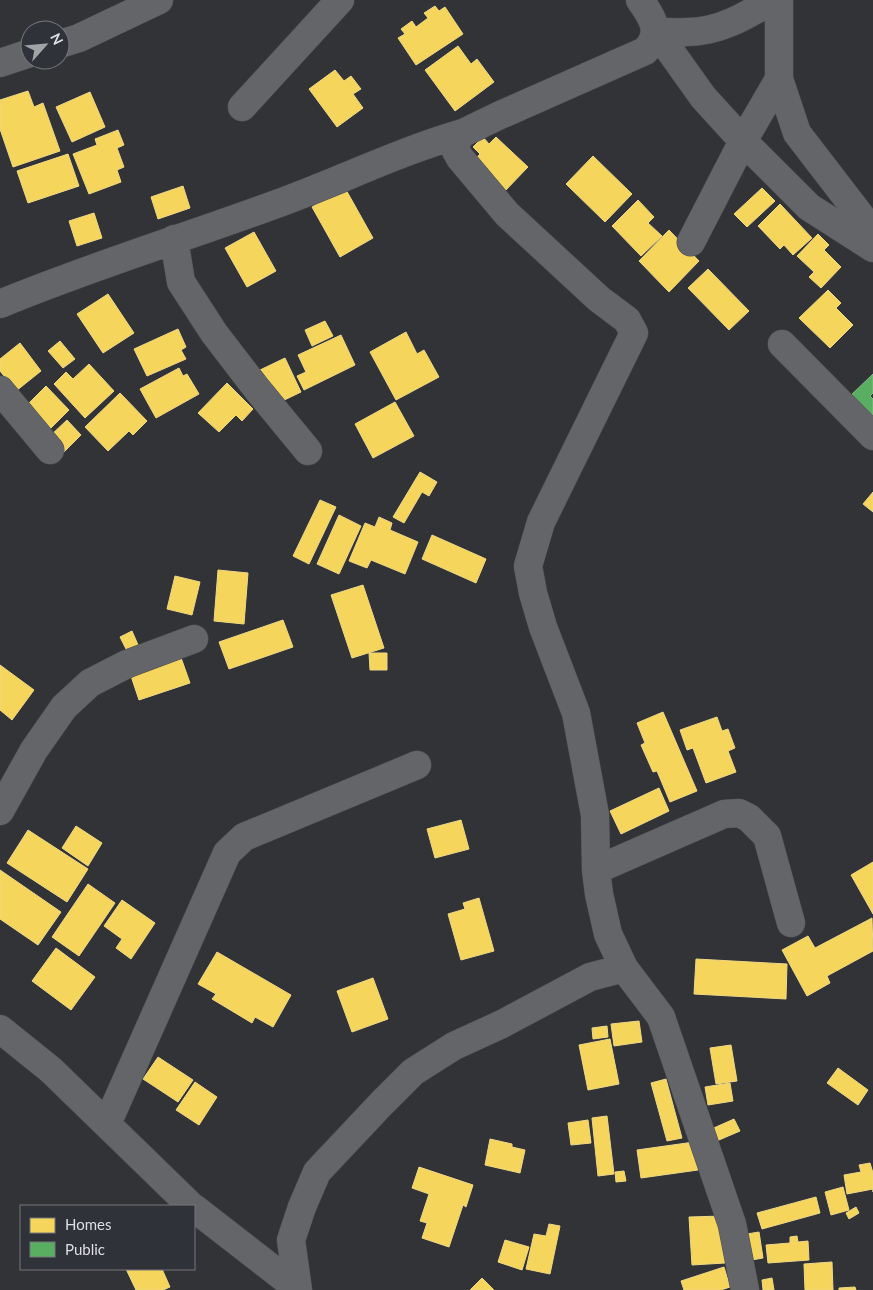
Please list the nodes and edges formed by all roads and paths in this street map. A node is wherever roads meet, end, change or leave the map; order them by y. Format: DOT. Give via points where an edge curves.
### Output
graph roads {
  1 [pos="159,0"];
  2 [pos="340,0"];
  3 [pos="640,0"];
  4 [pos="772,0"];
  5 [pos="779,0"];
  6 [pos="656,31"];
  7 [pos="70,41"];
  8 [pos="20,56"];
  9 [pos="0,62"];
  10 [pos="778,79"];
  11 [pos="242,107"];
  12 [pos="463,133"];
  13 [pos="743,141"];
  14 [pos="873,232"];
  15 [pos="174,239"];
  16 [pos="691,242"];
  17 [pos="873,248"];
  18 [pos="0,304"];
  19 [pos="782,344"];
  20 [pos="0,390"];
  21 [pos="873,436"];
  22 [pos="50,450"];
  23 [pos="308,451"];
  24 [pos="194,639"];
  25 [pos="417,765"];
  26 [pos="0,810"];
  27 [pos="596,870"];
  28 [pos="790,923"];
  29 [pos="624,968"];
  30 [pos="0,1029"];
  31 [pos="107,1124"];
  32 [pos="191,1205"];
  33 [pos="195,1209"];
  34 [pos="298,1289"];
  35 [pos="745,1290"];
  1 -- 7 [label="street"];
  2 -- 11 [label="street"];
  3 -- 6 [label="street" via="651,15"];
  4 -- 6 [label="street" via="720,27 689,32"];
  5 -- 10 [label="street"];
  6 -- 12 [label="street" via="653,43 645,51"];
  6 -- 13 [label="street" via="703,97"];
  8 -- 9 [label="street"];
  10 -- 13 [label="street"];
  10 -- 14 [label="street" via="797,133"];
  12 -- 15 [label="street" via="398,154 345,179 280,203"];
  12 -- 27 [label="street" via="456,141 455,149 501,207 599,299 627,320 634,333 541,522 528,566 543,627 576,713 595,816"];
  13 -- 16 [label="street"];
  13 -- 17 [label="street" via="808,207"];
  15 -- 18 [label="street"];
  15 -- 23 [label="street" via="182,282 214,333"];
  19 -- 21 [label="street"];
  20 -- 22 [label="street"];
  24 -- 26 [label="street" via="127,664 90,683 54,721"];
  25 -- 31 [label="street" via="244,837 227,853"];
  27 -- 28 [label="street" via="724,814 739,813 767,836"];
  27 -- 29 [label="street" via="608,934"];
  29 -- 34 [label="street" via="590,978 454,1046 413,1072 317,1172 291,1240"];
  29 -- 35 [label="street" via="661,1016 732,1224"];
  30 -- 31 [label="street" via="51,1070"];
  31 -- 32 [label="street"];
  33 -- 34 [label="street"];
}
